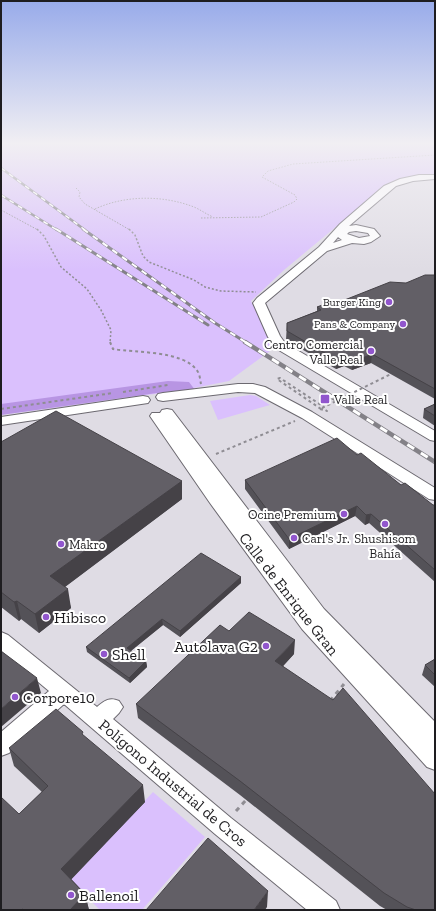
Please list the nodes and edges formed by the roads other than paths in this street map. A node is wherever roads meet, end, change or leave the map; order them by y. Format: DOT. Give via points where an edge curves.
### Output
graph roads {
  1 [pos="393,185"];
  2 [pos="338,233"];
  3 [pos="351,240"];
  4 [pos="367,240"];
  5 [pos="325,253"];
  6 [pos="141,405"];
  7 [pos="165,407"];
  8 [pos="1,421"];
  9 [pos="435,436"];
  10 [pos="435,495"];
  11 [pos="1,640"];
  12 [pos="64,691"];
  13 [pos="435,737"];
  14 [pos="1,746"];
  15 [pos="435,760"];
  16 [pos="327,910"];
  1 -- 2 [label="street"];
  2 -- 3 [label="street"];
  2 -- 4 [label="street" via="356,228 375,233 375,236"];
  2 -- 5 [label="street"];
  3 -- 4 [label="street"];
  3 -- 5 [label="street"];
  4 -- 5 [label="street"];
  5 -- 9 [label="street" via="259,301 274,337 281,346"];
  6 -- 7 [label="street" via="152,397"];
  6 -- 7 [label="street" via="146,414"];
  6 -- 8 [label="street" via="108,406"];
  7 -- 10 [label="street" via="199,390 254,388 307,415"];
  7 -- 13 [label="street, Calle de Enrique Gran" via="317,614"];
  7 -- 15 [label="street, Calle de Enrique Gran" via="212,493 309,624"];
  11 -- 12 [label="street, Polígono Industrial de Cros"];
  12 -- 14 [label="street"];
  12 -- 16 [label="street, Polígono Industrial de Cros" via="105,713 223,826"];
}
